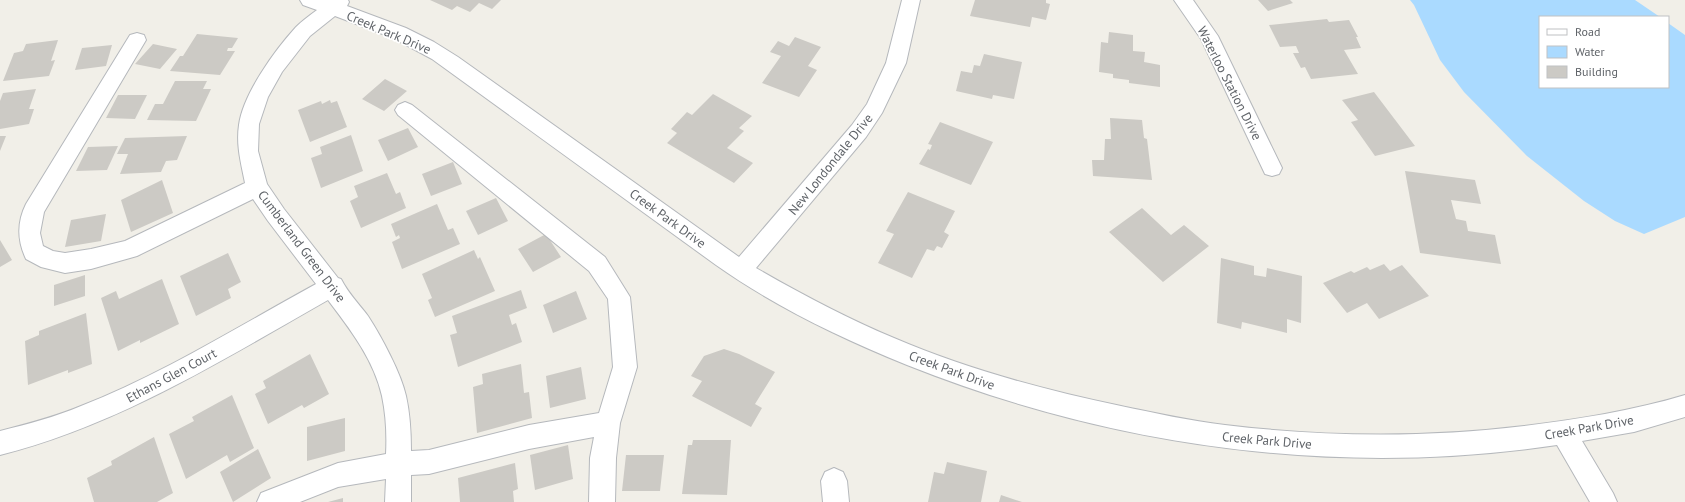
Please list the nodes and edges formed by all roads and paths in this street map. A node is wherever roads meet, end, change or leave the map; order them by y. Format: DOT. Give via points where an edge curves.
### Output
graph roads {
  1 [pos="309,0"];
  2 [pos="911,0"];
  3 [pos="1183,0"];
  4 [pos="337,4"];
  5 [pos="137,40"];
  6 [pos="405,110"];
  7 [pos="1272,168"];
  8 [pos="258,187"];
  9 [pos="741,270"];
  10 [pos="333,286"];
  11 [pos="1685,406"];
  12 [pos="608,423"];
  13 [pos="1563,432"];
  14 [pos="0,443"];
  15 [pos="399,464"];
  16 [pos="270,502"];
  17 [pos="398,502"];
  18 [pos="602,502"];
  19 [pos="1604,502"];
  1 -- 4 [label="street, Creek Park Drive"];
  2 -- 9 [label="street, New Londondale Drive" via="896,63 874,108 859,131"];
  3 -- 7 [label="street, Waterloo Station Drive" via="1209,36"];
  4 -- 8 [label="street, Cumberland Green Drive" via="303,31 275,67 258,97 249,124 248,150"];
  4 -- 9 [label="street, Creek Park Drive" via="424,45 460,67"];
  5 -- 8 [label="street" via="34,210 29,233 34,252 49,260 65,263 129,249"];
  6 -- 12 [label="street" via="597,264 619,297 625,367"];
  8 -- 10 [label="street, Cumberland Green Drive" via="276,215"];
  9 -- 13 [label="street, Creek Park Drive" via="785,297 912,356 1008,390 1102,414 1222,436 1316,444 1438,446 1483,443"];
  10 -- 14 [label="street, Ethans Glen Court" via="126,400 76,421 32,436"];
  10 -- 15 [label="street, Cumberland Green Drive" via="364,329 380,359 394,395 399,429"];
  11 -- 13 [label="street, Creek Park Drive" via="1609,425"];
  12 -- 15 [label="street" via="529,437 429,462"];
  12 -- 18 [label="street"];
  13 -- 19 [label="street"];
  15 -- 16 [label="street" via="338,475"];
  15 -- 17 [label="street, Cumberland Green Drive"];
}
